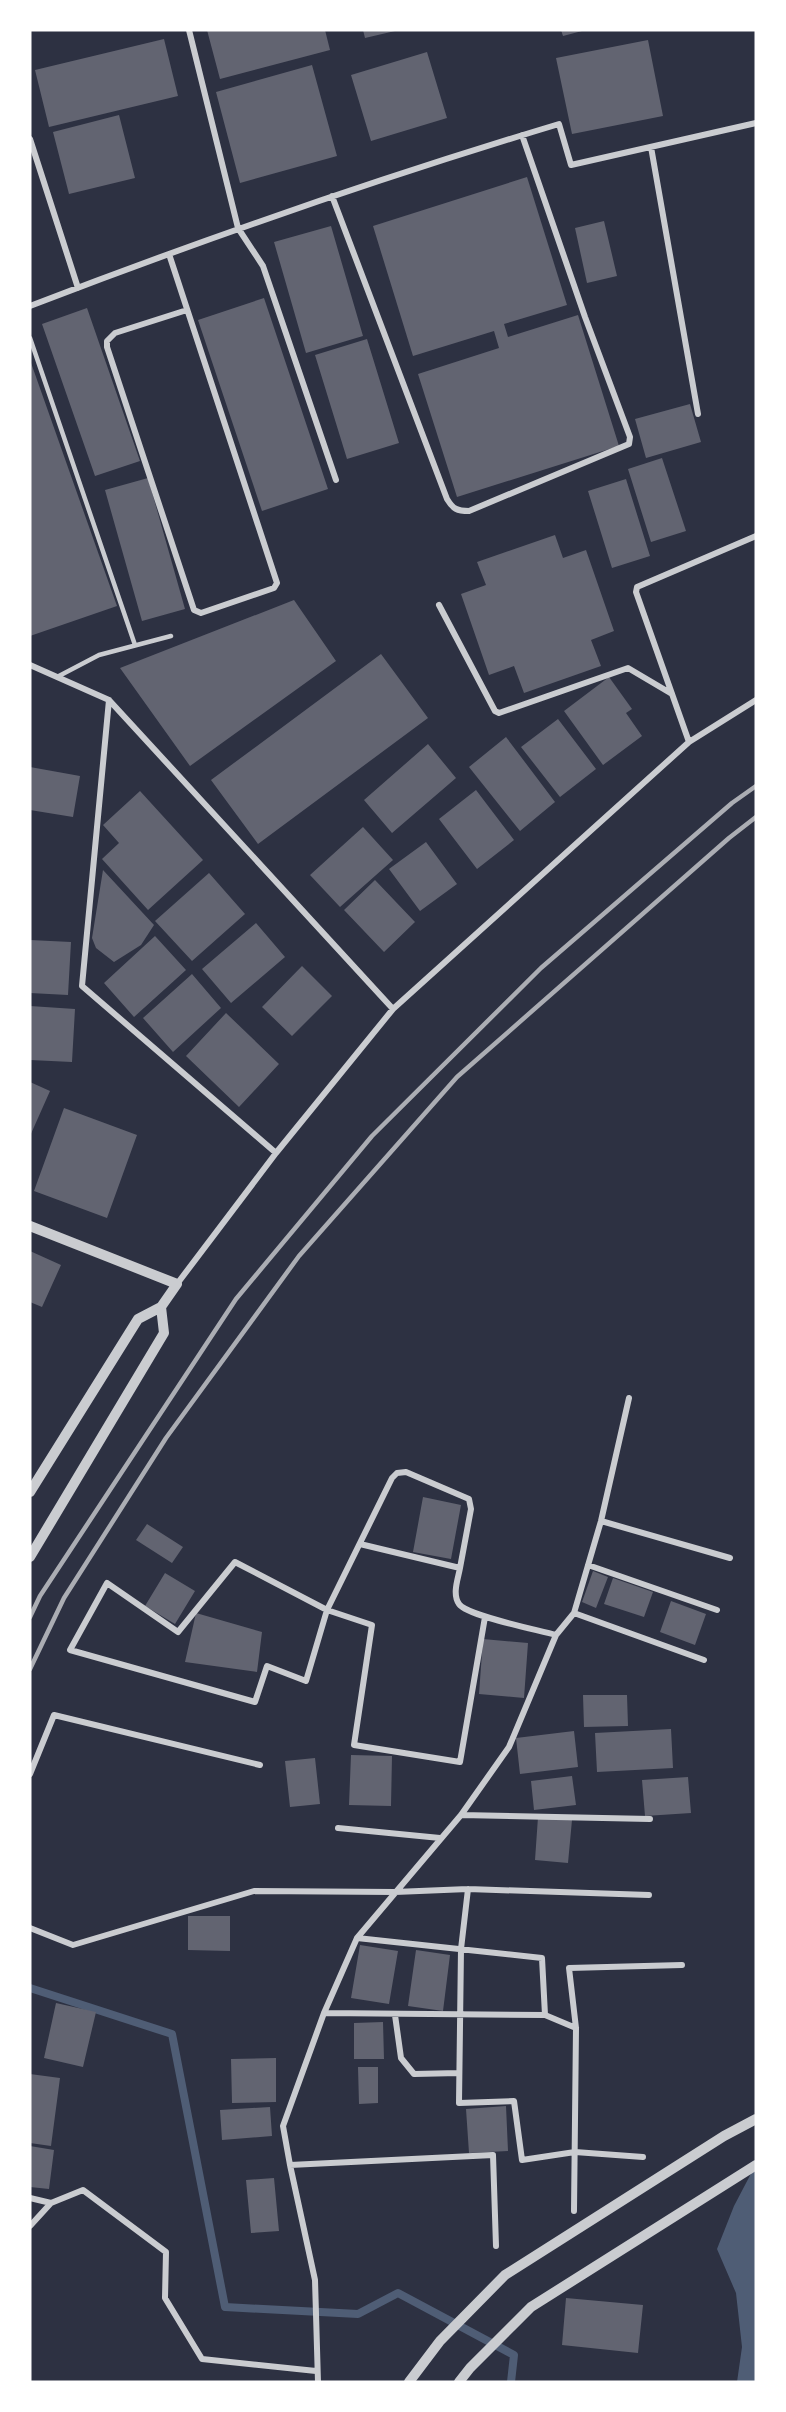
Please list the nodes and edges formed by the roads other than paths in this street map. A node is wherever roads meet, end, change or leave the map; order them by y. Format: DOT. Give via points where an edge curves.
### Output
graph roads {
  1 [pos="189,30"];
  2 [pos="756,123"];
  3 [pos="522,135"];
  4 [pos="30,140"];
  5 [pos="651,147"];
  6 [pos="332,196"];
  7 [pos="238,228"];
  8 [pos="169,254"];
  9 [pos="78,288"];
  10 [pos="30,306"];
  11 [pos="187,310"];
  12 [pos="30,338"];
  13 [pos="698,414"];
  14 [pos="336,480"];
  15 [pos="756,536"];
  16 [pos="439,605"];
  17 [pos="171,636"];
  18 [pos="135,645"];
  19 [pos="30,665"];
  20 [pos="57,676"];
  21 [pos="672,694"];
  22 [pos="110,700"];
  23 [pos="756,700"];
  24 [pos="689,742"];
  25 [pos="393,1009"];
  26 [pos="276,1153"];
  27 [pos="30,1226"];
  28 [pos="177,1284"];
  29 [pos="161,1307"];
  30 [pos="629,1398"];
  31 [pos="30,1492"];
  32 [pos="601,1521"];
  33 [pos="360,1544"];
  34 [pos="30,1557"];
  35 [pos="730,1558"];
  36 [pos="588,1565"];
  37 [pos="460,1568"];
  38 [pos="327,1610"];
  39 [pos="717,1610"];
  40 [pos="574,1613"];
  41 [pos="485,1617"];
  42 [pos="556,1635"];
  43 [pos="704,1660"];
  44 [pos="260,1765"];
  45 [pos="30,1774"];
  46 [pos="461,1815"];
  47 [pos="650,1819"];
  48 [pos="338,1828"];
  49 [pos="440,1838"];
  50 [pos="468,1889"];
  51 [pos="395,1892"];
  52 [pos="649,1895"];
  53 [pos="30,1928"];
  54 [pos="357,1938"];
  55 [pos="461,1949"];
  56 [pos="682,1965"];
  57 [pos="324,2013"];
  58 [pos="395,2015"];
  59 [pos="459,2015"];
  60 [pos="545,2015"];
  61 [pos="576,2028"];
  62 [pos="459,2073"];
  63 [pos="756,2119"];
  64 [pos="575,2152"];
  65 [pos="643,2157"];
  66 [pos="290,2165"];
  67 [pos="756,2165"];
  68 [pos="30,2198"];
  69 [pos="51,2204"];
  70 [pos="574,2211"];
  71 [pos="30,2226"];
  72 [pos="496,2246"];
  73 [pos="316,2371"];
  74 [pos="318,2382"];
  75 [pos="409,2382"];
  76 [pos="459,2382"];
  1 -- 7 [label="street"];
  2 -- 5 [label="street"];
  3 -- 5 [label="street" via="559,124 572,165"];
  3 -- 6 [label="street"];
  3 -- 6 [label="street" via="630,437 629,444 469,511 459,511 447,499"];
  4 -- 9 [label="street"];
  5 -- 13 [label="street"];
  6 -- 7 [label="street"];
  7 -- 8 [label="street"];
  7 -- 14 [label="street" via="263,266"];
  8 -- 9 [label="street"];
  8 -- 11 [label="street"];
  9 -- 10 [label="street"];
  11 -- 11 [label="street" via="277,583 274,588 197,613 107,347 115,333"];
  12 -- 18 [label="lane"];
  15 -- 21 [label="street" via="637,587"];
  16 -- 21 [label="street" via="499,713 628,668"];
  17 -- 18 [label="lane"];
  18 -- 20 [label="lane" via="99,655"];
  19 -- 20 [label="street"];
  20 -- 22 [label="street"];
  21 -- 24 [label="street"];
  22 -- 25 [label="street"];
  22 -- 26 [label="street" via="82,986"];
  23 -- 24 [label="street"];
  24 -- 25 [label="street"];
  25 -- 26 [label="street"];
  26 -- 28 [label="street"];
  27 -- 28 [label="street"];
  28 -- 29 [label="street"];
  29 -- 31 [label="street" via="138,1319"];
  29 -- 34 [label="street" via="164,1333"];
  30 -- 32 [label="street"];
  32 -- 35 [label="street"];
  32 -- 36 [label="street"];
  33 -- 37 [label="street"];
  33 -- 37 [label="street" via="392,1478 406,1472 469,1499 471,1509"];
  33 -- 38 [label="street"];
  36 -- 39 [label="street"];
  36 -- 40 [label="street"];
  37 -- 41 [label="street" via="455,1595 458,1604"];
  38 -- 38 [label="street" via="306,1681 267,1666 255,1702 70,1650 107,1583 178,1632 235,1562"];
  38 -- 41 [label="street" via="372,1625 354,1745 460,1762"];
  40 -- 42 [label="street"];
  40 -- 43 [label="street"];
  41 -- 42 [label="street"];
  42 -- 46 [label="street" via="509,1747"];
  44 -- 45 [label="street" via="54,1715"];
  46 -- 47 [label="street"];
  46 -- 49 [label="street"];
  48 -- 49 [label="street"];
  49 -- 51 [label="street"];
  50 -- 51 [label="street"];
  50 -- 52 [label="street"];
  50 -- 55 [label="street"];
  51 -- 53 [label="street" via="254,1891 73,1945"];
  51 -- 54 [label="street"];
  54 -- 55 [label="street"];
  54 -- 57 [label="street"];
  55 -- 59 [label="street"];
  55 -- 60 [label="street" via="542,1958"];
  56 -- 61 [label="street" via="569,1968"];
  57 -- 58 [label="street"];
  57 -- 66 [label="street" via="283,2126"];
  58 -- 59 [label="street"];
  58 -- 62 [label="street" via="401,2058 414,2074"];
  59 -- 60 [label="street"];
  59 -- 62 [label="street"];
  60 -- 61 [label="street"];
  61 -- 64 [label="street"];
  62 -- 64 [label="street" via="459,2103 514,2101 522,2160"];
  63 -- 75 [label="street" via="505,2275 440,2341"];
  64 -- 65 [label="street"];
  64 -- 70 [label="street"];
  66 -- 72 [label="street" via="493,2156"];
  66 -- 73 [label="street" via="315,2280"];
  67 -- 76 [label="street" via="531,2307"];
  68 -- 69 [label="street"];
  69 -- 71 [label="street"];
  69 -- 73 [label="street" via="84,2190 166,2252 165,2298 202,2359"];
  73 -- 74 [label="street"];
}
